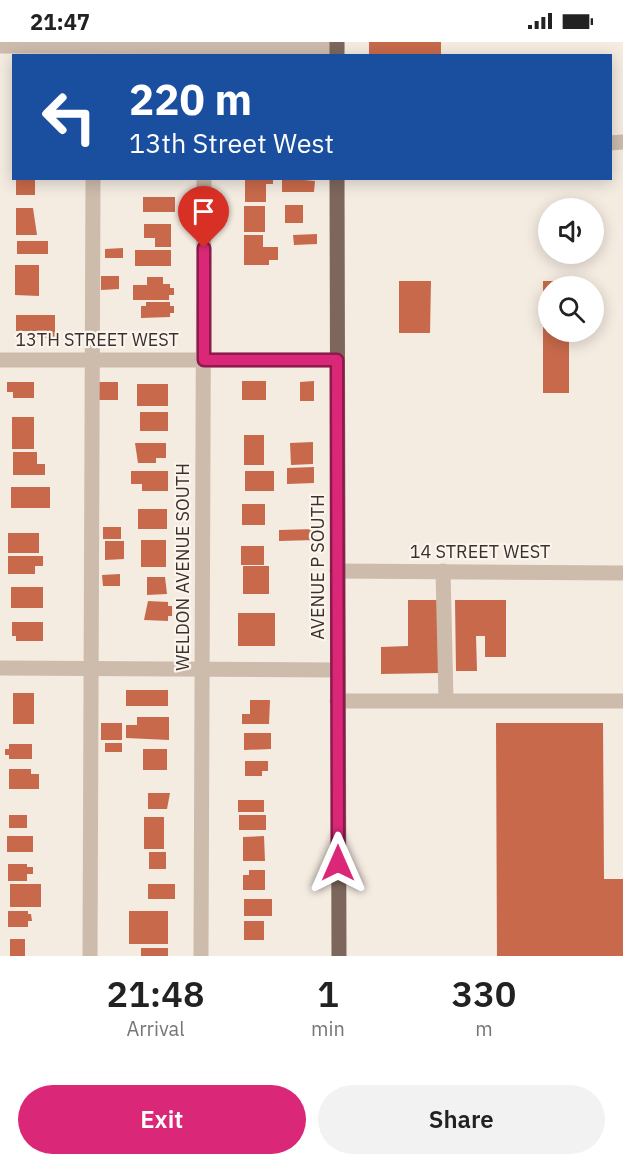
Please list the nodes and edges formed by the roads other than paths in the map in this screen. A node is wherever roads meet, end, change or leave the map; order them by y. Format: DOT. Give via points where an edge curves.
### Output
graph roads {
  1 [pos="0,46"];
  2 [pos="93,48"];
  3 [pos="205,48"];
  4 [pos="337,48"];
  5 [pos="93,180"];
  6 [pos="204,180"];
  7 [pos="337,180"];
  8 [pos="0,360"];
  9 [pos="93,360"];
  10 [pos="204,360"];
  11 [pos="337,360"];
  12 [pos="337,571"];
  13 [pos="443,571"];
  14 [pos="623,573"];
  15 [pos="0,668"];
  16 [pos="89,670"];
  17 [pos="202,670"];
  18 [pos="337,670"];
  19 [pos="446,700"];
  20 [pos="337,701"];
  21 [pos="623,701"];
  22 [pos="90,956"];
  23 [pos="201,956"];
  24 [pos="339,956"];
  1 -- 2 [label="street"];
  2 -- 3 [label="street"];
  3 -- 4 [label="street"];
  5 -- 9 [label="street"];
  6 -- 10 [label="street, WELDON AVENUE SOUTH"];
  7 -- 11 [label="main road, AVENUE P SOUTH"];
  8 -- 9 [label="street, 13TH STREET WEST"];
  9 -- 10 [label="street, 13TH STREET WEST"];
  9 -- 16 [label="street"];
  10 -- 11 [label="street, 13TH STREET WEST"];
  10 -- 17 [label="street, WELDON AVENUE SOUTH"];
  11 -- 12 [label="main road, AVENUE P SOUTH"];
  12 -- 13 [label="street, 14 STREET WEST"];
  12 -- 18 [label="main road, AVENUE P SOUTH"];
  13 -- 14 [label="street, 14 STREET WEST"];
  13 -- 19 [label="street"];
  15 -- 16 [label="street"];
  16 -- 17 [label="street"];
  16 -- 22 [label="street"];
  17 -- 18 [label="street"];
  17 -- 23 [label="street, WELDON AVENUE SOUTH"];
  18 -- 20 [label="main road, AVENUE P SOUTH"];
  19 -- 20 [label="street"];
  19 -- 21 [label="street"];
  20 -- 24 [label="main road, AVENUE P SOUTH"];
}
